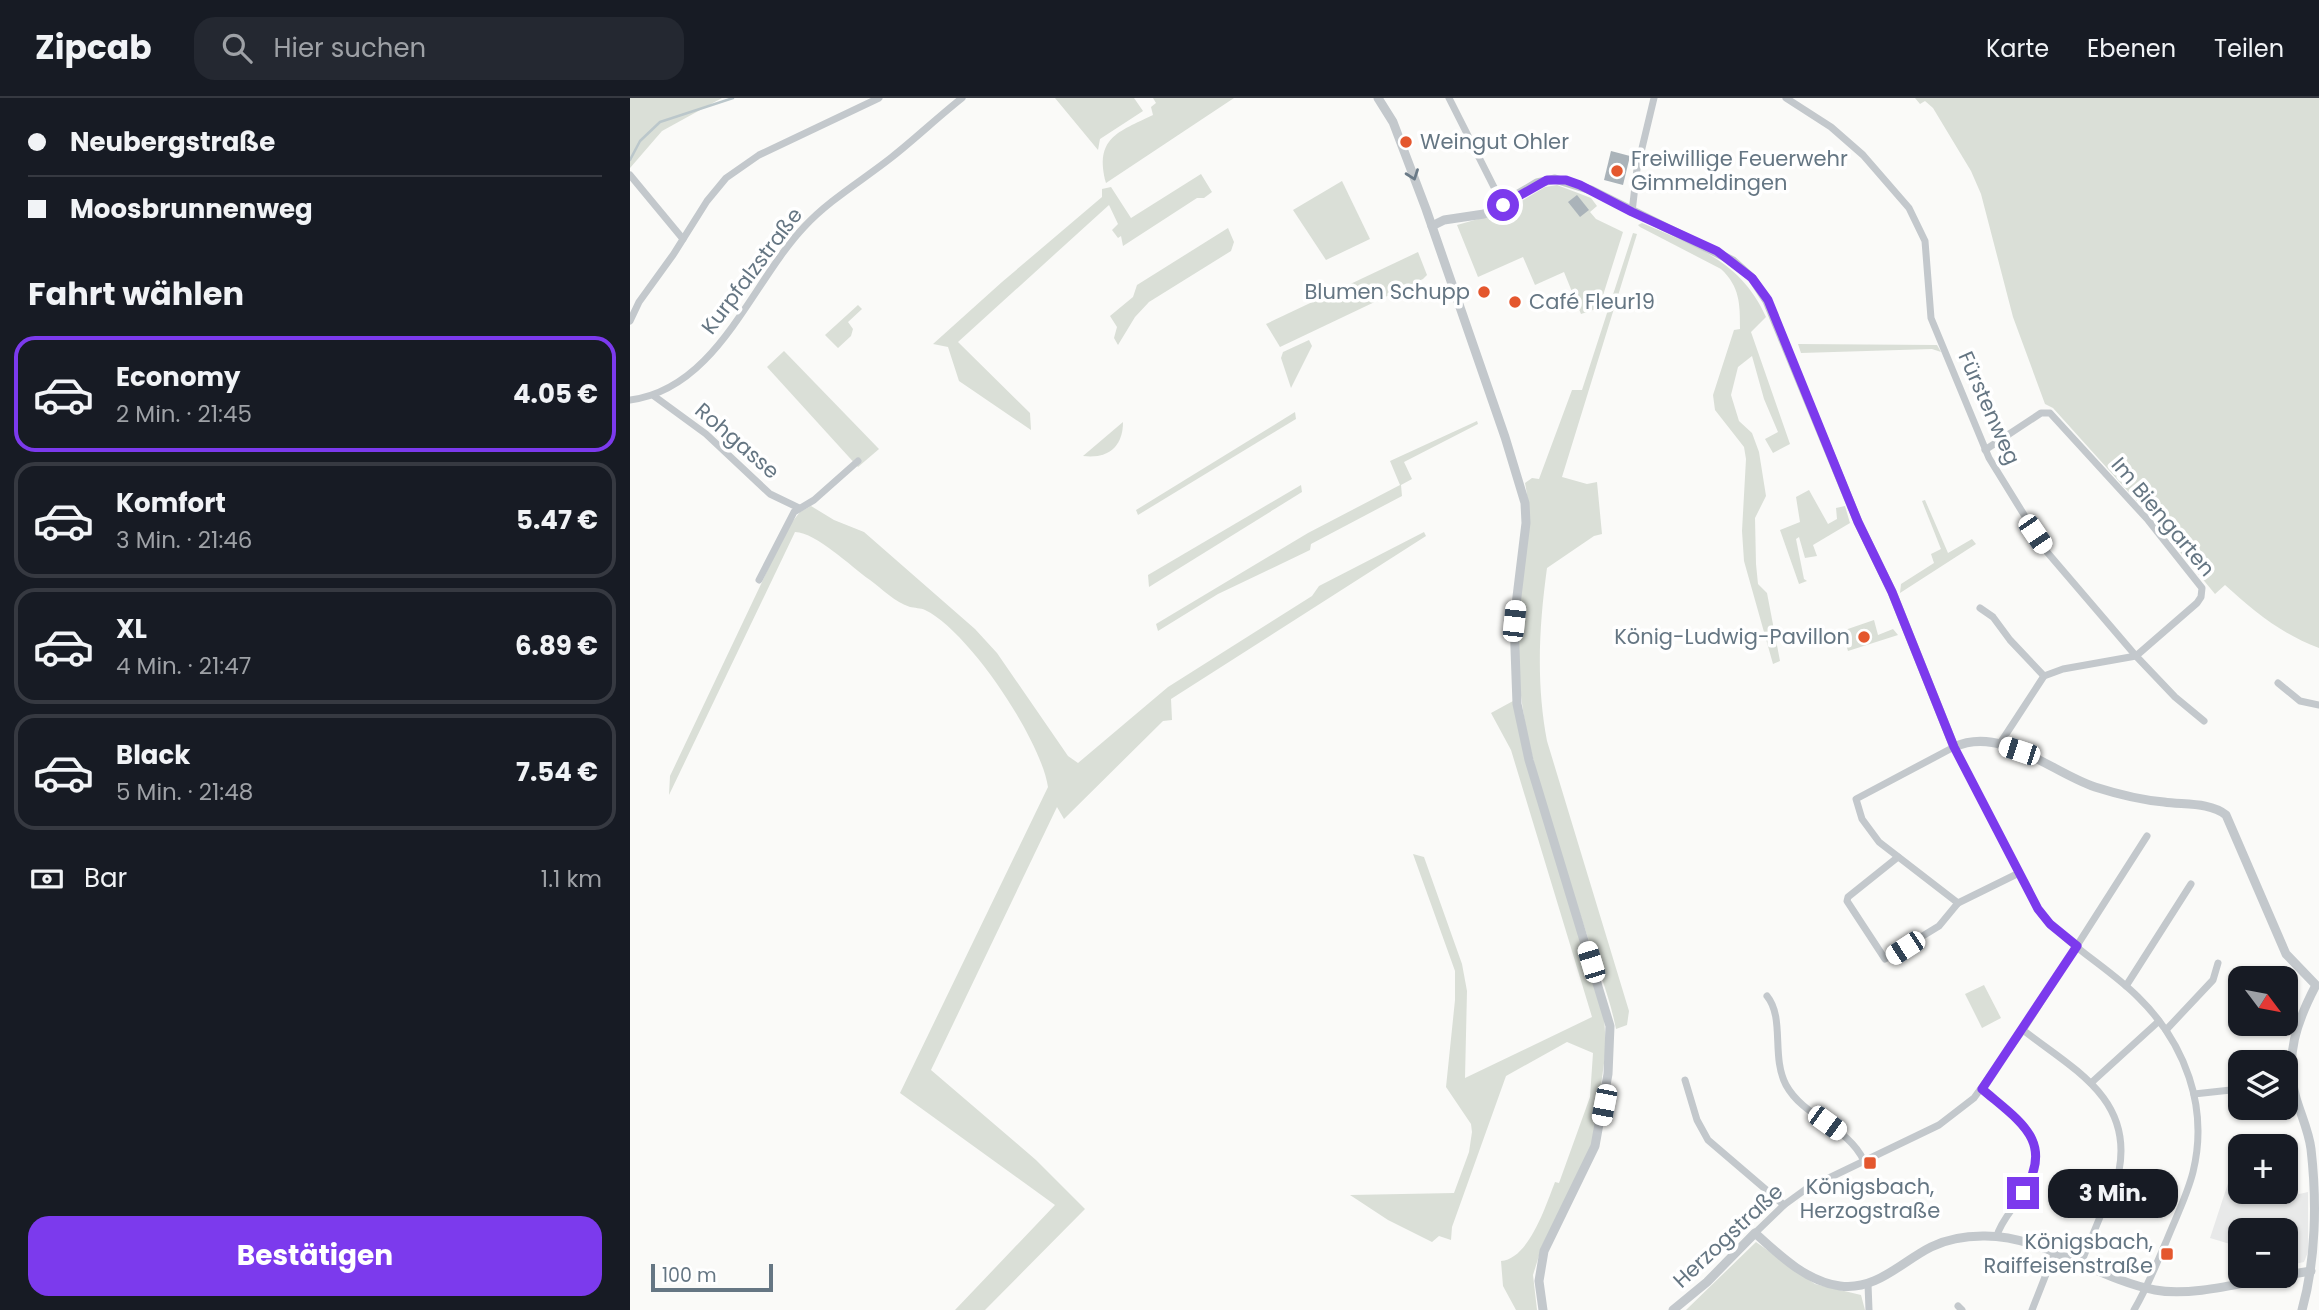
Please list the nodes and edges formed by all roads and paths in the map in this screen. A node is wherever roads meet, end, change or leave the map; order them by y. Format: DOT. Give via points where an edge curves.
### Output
graph roads {
  1 [pos="879,98"];
  2 [pos="962,98"];
  3 [pos="1378,98"];
  4 [pos="1449,98"];
  5 [pos="1654,98"];
  6 [pos="1787,98"];
  7 [pos="630,174"];
  8 [pos="1503,205"];
  9 [pos="1632,212"];
  10 [pos="1432,226"];
  11 [pos="683,239"];
  12 [pos="630,321"];
  13 [pos="654,396"];
  14 [pos="630,400"];
  15 [pos="1985,450"];
  16 [pos="858,461"];
  17 [pos="799,508"];
  18 [pos="760,580"];
  19 [pos="1980,608"];
  20 [pos="2136,656"];
  21 [pos="2044,676"];
  22 [pos="2278,683"];
  23 [pos="2319,705"];
  24 [pos="2204,721"];
  25 [pos="1999,745"];
  26 [pos="1954,747"];
  27 [pos="2147,836"];
  28 [pos="1898,857"];
  29 [pos="2019,873"];
  30 [pos="2191,884"];
  31 [pos="1958,903"];
  32 [pos="2077,946"];
  33 [pos="2218,963"];
  34 [pos="2317,982"];
  35 [pos="2126,986"];
  36 [pos="1767,996"];
  37 [pos="2159,1021"];
  38 [pos="2022,1030"];
  39 [pos="2166,1030"];
  40 [pos="2292,1050"];
  41 [pos="1685,1080"];
  42 [pos="2091,1083"];
  43 [pos="1982,1089"];
  44 [pos="2228,1090"];
  45 [pos="2194,1094"];
  46 [pos="2298,1111"];
  47 [pos="1864,1161"];
  48 [pos="1784,1205"];
  49 [pos="1755,1233"];
  50 [pos="1997,1237"];
  51 [pos="2054,1254"];
  52 [pos="2081,1263"];
  53 [pos="2316,1271"];
  54 [pos="2298,1273"];
  55 [pos="1868,1284"];
  56 [pos="2228,1285"];
  57 [pos="2146,1288"];
  58 [pos="1543,1310"];
  59 [pos="1673,1310"];
  60 [pos="1869,1310"];
  61 [pos="2032,1310"];
  62 [pos="2134,1310"];
  63 [pos="2302,1310"];
  1 -- 11 [label="street" via="741,167 714,190"];
  2 -- 13 [label="street, Kurpfalzstraße" via="805,226 718,346"];
  3 -- 10 [label="street, one-way" via="1393,122"];
  4 -- 8 [label="street"];
  5 -- 9 [label="street"];
  6 -- 15 [label="street, Fürstenweg" via="1863,155 1916,220 1927,251 1931,318"];
  7 -- 11 [label="street"];
  8 -- 9 [label="street" via="1537,183 1555,179 1591,190"];
  8 -- 10 [label="street"];
  9 -- 26 [label="street" via="1733,261 1768,300"];
  10 -- 58 [label="street" via="1525,503 1513,634 1521,726 1610,1026 1608,1074 1595,1146 1544,1251 1539,1282"];
  11 -- 12 [label="street"];
  13 -- 14 [label="street, Kurpfalzstraße"];
  13 -- 17 [label="street, Rohgasse" via="706,434 770,494"];
  15 -- 20 [label="street, Fürstenweg" via="2047,552"];
  15 -- 20 [label="street, Im Biengarten" via="2041,413 2050,413 2148,520 2202,588 2197,603"];
  16 -- 17 [label="street"];
  17 -- 18 [label="street" via="789,518"];
  19 -- 21 [label="street"];
  20 -- 21 [label="street"];
  20 -- 24 [label="street, Fürstenweg"];
  21 -- 25 [label="street"];
  22 -- 23 [label="street" via="2300,701"];
  25 -- 26 [label="street" via="1969,742"];
  25 -- 34 [label="street" via="2038,758 2098,788 2222,811 2233,826 2286,954"];
  26 -- 28 [label="street" via="1856,799 1862,819"];
  26 -- 29 [label="street"];
  27 -- 32 [label="street, Herzogstraße"];
  28 -- 31 [label="street"];
  28 -- 31 [label="street" via="1847,899 1882,957 1888,958 1939,926"];
  29 -- 31 [label="street"];
  29 -- 32 [label="street" via="2044,917"];
  30 -- 35 [label="street"];
  32 -- 35 [label="street"];
  32 -- 38 [label="street, Herzogstraße"];
  33 -- 39 [label="street" via="2213,980"];
  34 -- 40 [label="street"];
  35 -- 37 [label="street"];
  36 -- 47 [label="street" via="1774,1008 1778,1063 1788,1088 1805,1107 1853,1143"];
  37 -- 39 [label="street"];
  37 -- 42 [label="street"];
  38 -- 42 [label="street"];
  38 -- 43 [label="street, Herzogstraße"];
  39 -- 45 [label="street" via="2180,1051"];
  41 -- 48 [label="street" via="1697,1120 1709,1140"];
  42 -- 52 [label="street" via="2114,1112 2122,1157"];
  43 -- 47 [label="street, Herzogstraße" via="1948,1119"];
  43 -- 50 [label="street" via="2025,1128 2037,1152 2033,1177"];
  44 -- 45 [label="street"];
  45 -- 57 [label="street" via="2198,1127 2192,1174"];
  46 -- 53 [label="street" via="2311,1149"];
  47 -- 48 [label="street, Herzogstraße"];
  48 -- 49 [label="street, Herzogstraße"];
  49 -- 55 [label="street" via="1819,1281 1848,1287"];
  49 -- 59 [label="street, Herzogstraße"];
  50 -- 51 [label="street"];
  50 -- 55 [label="street" via="1969,1236 1937,1244"];
  51 -- 52 [label="street"];
  51 -- 61 [label="street"];
  52 -- 57 [label="street"];
  53 -- 54 [label="street"];
  53 -- 63 [label="street"];
  55 -- 60 [label="street"];
  56 -- 57 [label="street" via="2184,1292"];
  57 -- 62 [label="street"];
}
